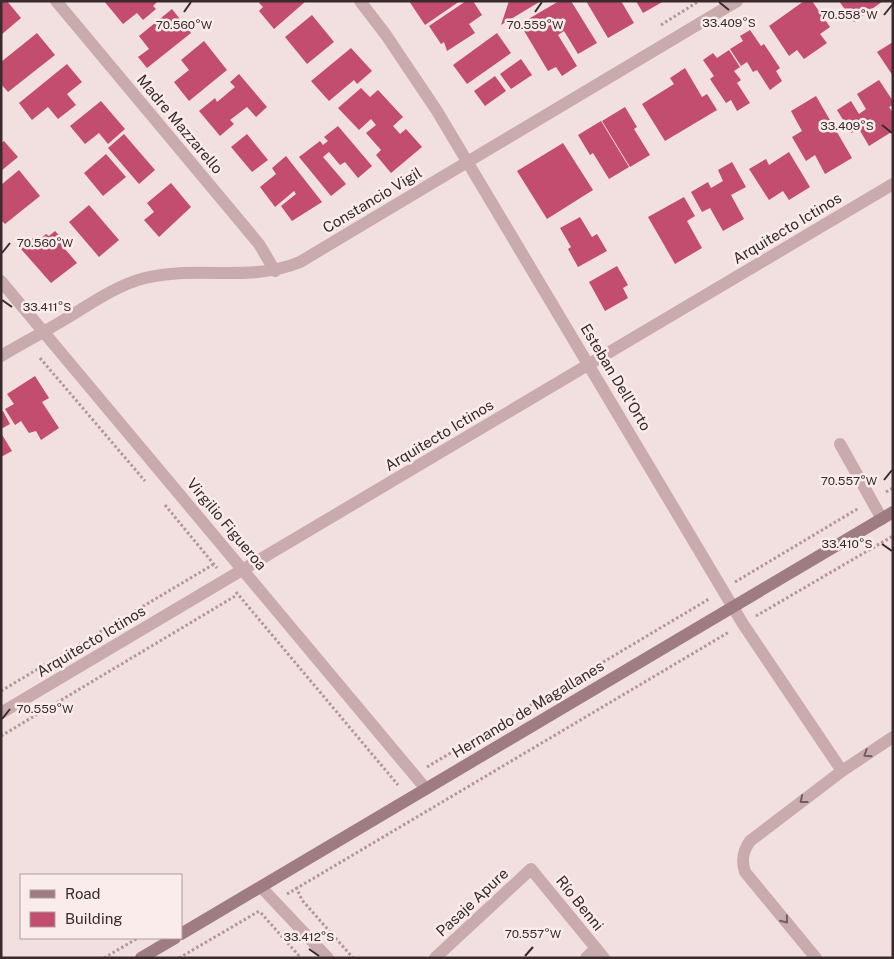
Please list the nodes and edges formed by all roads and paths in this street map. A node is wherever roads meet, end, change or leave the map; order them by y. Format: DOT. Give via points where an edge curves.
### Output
graph roads {
  1 [pos="56,1"];
  2 [pos="360,1"];
  3 [pos="737,1"];
  4 [pos="467,161"];
  5 [pos="893,184"];
  6 [pos="275,271"];
  7 [pos="1,281"];
  8 [pos="44,332"];
  9 [pos="1,356"];
  10 [pos="40,358"];
  11 [pos="589,364"];
  12 [pos="840,444"];
  13 [pos="150,487"];
  14 [pos="893,488"];
  15 [pos="872,500"];
  16 [pos="161,501"];
  17 [pos="888,516"];
  18 [pos="893,536"];
  19 [pos="214,564"];
  20 [pos="244,570"];
  21 [pos="227,580"];
  22 [pos="724,591"];
  23 [pos="237,594"];
  24 [pos="733,606"];
  25 [pos="743,624"];
  26 [pos="1,691"];
  27 [pos="1,713"];
  28 [pos="1,736"];
  29 [pos="893,737"];
  30 [pos="842,771"];
  31 [pos="414,775"];
  32 [pos="426,789"];
  33 [pos="531,869"];
  34 [pos="261,886"];
  35 [pos="296,888"];
  36 [pos="276,901"];
  37 [pos="259,911"];
  38 [pos="182,933"];
  39 [pos="136,939"];
  40 [pos="173,939"];
  41 [pos="600,953"];
  42 [pos="104,958"];
  43 [pos="141,958"];
  44 [pos="179,958"];
  45 [pos="301,958"];
  46 [pos="328,958"];
  47 [pos="353,958"];
  48 [pos="435,958"];
  49 [pos="586,958"];
  50 [pos="816,958"];
  1 -- 6 [label="street, Madre Mazzarello" via="259,244"];
  2 -- 4 [label="street, Esteban Dell'Orto"];
  3 -- 4 [label="street, Constancio Vigil"];
  4 -- 6 [label="street, Constancio Vigil" via="300,262"];
  4 -- 11 [label="street, Esteban Dell'Orto"];
  5 -- 11 [label="street, Arquitecto Ictinos"];
  6 -- 8 [label="street, Constancio Vigil" via="145,278 109,293"];
  7 -- 8 [label="street, Virgilio Figueroa"];
  8 -- 9 [label="street, Constancio Vigil"];
  8 -- 20 [label="street, Virgilio Figueroa"];
  10 -- 13 [label="path"];
  11 -- 20 [label="street, Arquitecto Ictinos"];
  11 -- 22 [label="street, Esteban Dell'Orto"];
  12 -- 15 [label="street"];
  14 -- 15 [label="path"];
  15 -- 17 [label="street"];
  15 -- 22 [label="path"];
  16 -- 19 [label="path"];
  17 -- 24 [label="main road, Hernando de Magallanes"];
  18 -- 25 [label="path"];
  19 -- 21 [label="path"];
  19 -- 26 [label="path"];
  20 -- 21 [label="street, Arquitecto Ictinos"];
  20 -- 31 [label="street, Virgilio Figueroa"];
  21 -- 23 [label="path"];
  21 -- 27 [label="street, Arquitecto Ictinos"];
  22 -- 24 [label="street, Esteban Dell'Orto"];
  22 -- 31 [label="path"];
  23 -- 28 [label="path"];
  23 -- 31 [label="path" via="398,785"];
  24 -- 25 [label="street, Esteban Dell'Orto"];
  24 -- 32 [label="main road, Hernando de Magallanes"];
  25 -- 30 [label="street, Esteban Dell'Orto"];
  25 -- 35 [label="path"];
  29 -- 30 [label="street, one-way"];
  30 -- 50 [label="street, one-way" via="750,841 743,855 745,872"];
  31 -- 32 [label="street, Virgilio Figueroa"];
  32 -- 34 [label="main road, Hernando de Magallanes"];
  33 -- 41 [label="street, Río Benni"];
  33 -- 48 [label="street, Pasaje Apure"];
  34 -- 36 [label="street"];
  34 -- 38 [label="main road, Hernando de Magallanes"];
  35 -- 36 [label="path"];
  35 -- 47 [label="path" via="302,900"];
  36 -- 37 [label="path"];
  36 -- 46 [label="street"];
  37 -- 44 [label="path"];
  37 -- 45 [label="path"];
  39 -- 42 [label="path"];
  40 -- 43 [label="main road"];
  41 -- 49 [label="street"];
}
